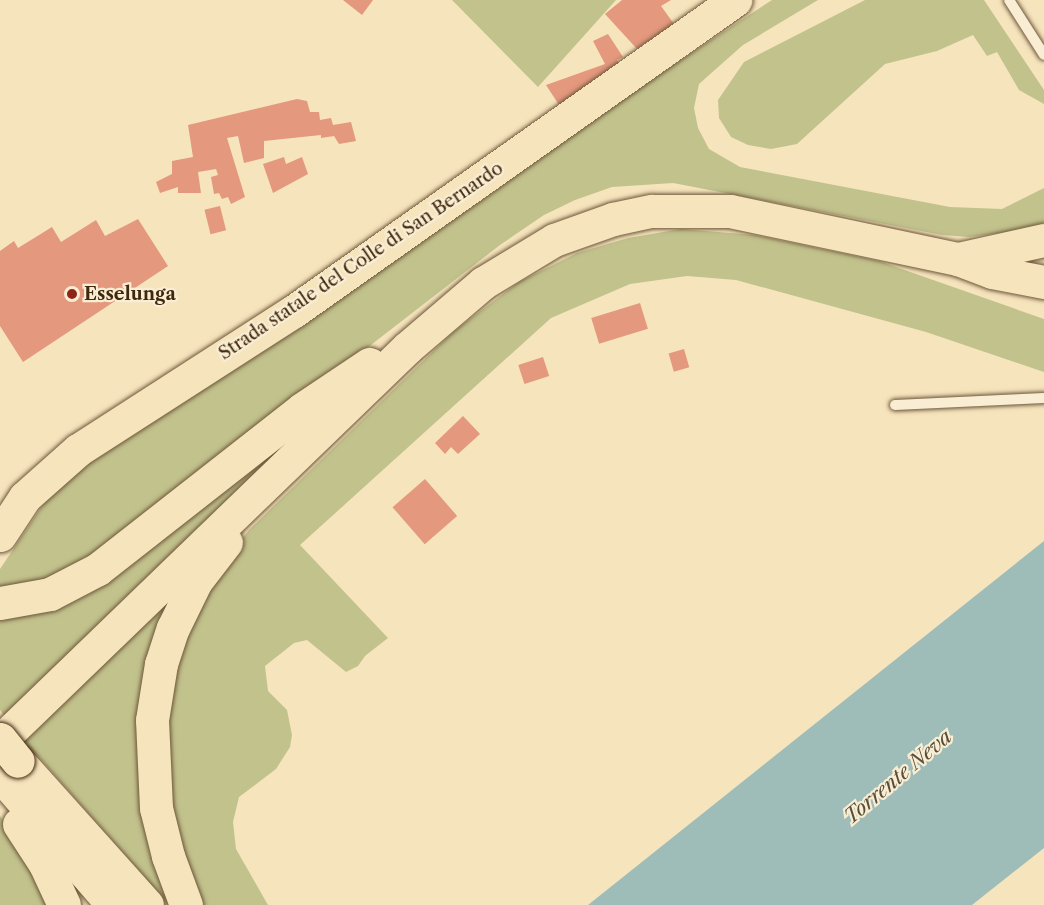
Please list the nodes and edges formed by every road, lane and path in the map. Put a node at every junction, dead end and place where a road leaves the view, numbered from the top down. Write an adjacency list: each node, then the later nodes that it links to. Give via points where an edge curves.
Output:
1 (735, 0): 11 (main road, Strada statale del Colle di San Bernardo, via 294,311 78,450 26,497)
2 (1009, 0): 3 (lane)
3 (1044, 55)
4 (1044, 240): 5 (main road)
5 (958, 259): 6 (main road, via 992,272); 7 (main road, via 765,216 690,209 652,211 578,230 529,252 483,283)
6 (1044, 282)
7 (407, 348): 10 (main road); 12 (main road, via 348,375 98,569 50,594)
8 (1044, 398): 9 (lane)
9 (895, 405)
10 (271, 476): 13 (main road); 17 (main road, via 184,604 161,664 155,692 151,749 156,808)
11 (0, 535)
12 (7, 603)
13 (4, 766): 14 (main road); 15 (main road); 16 (main road)
14 (64, 905)
15 (113, 905)
16 (147, 905)
17 (186, 905)

